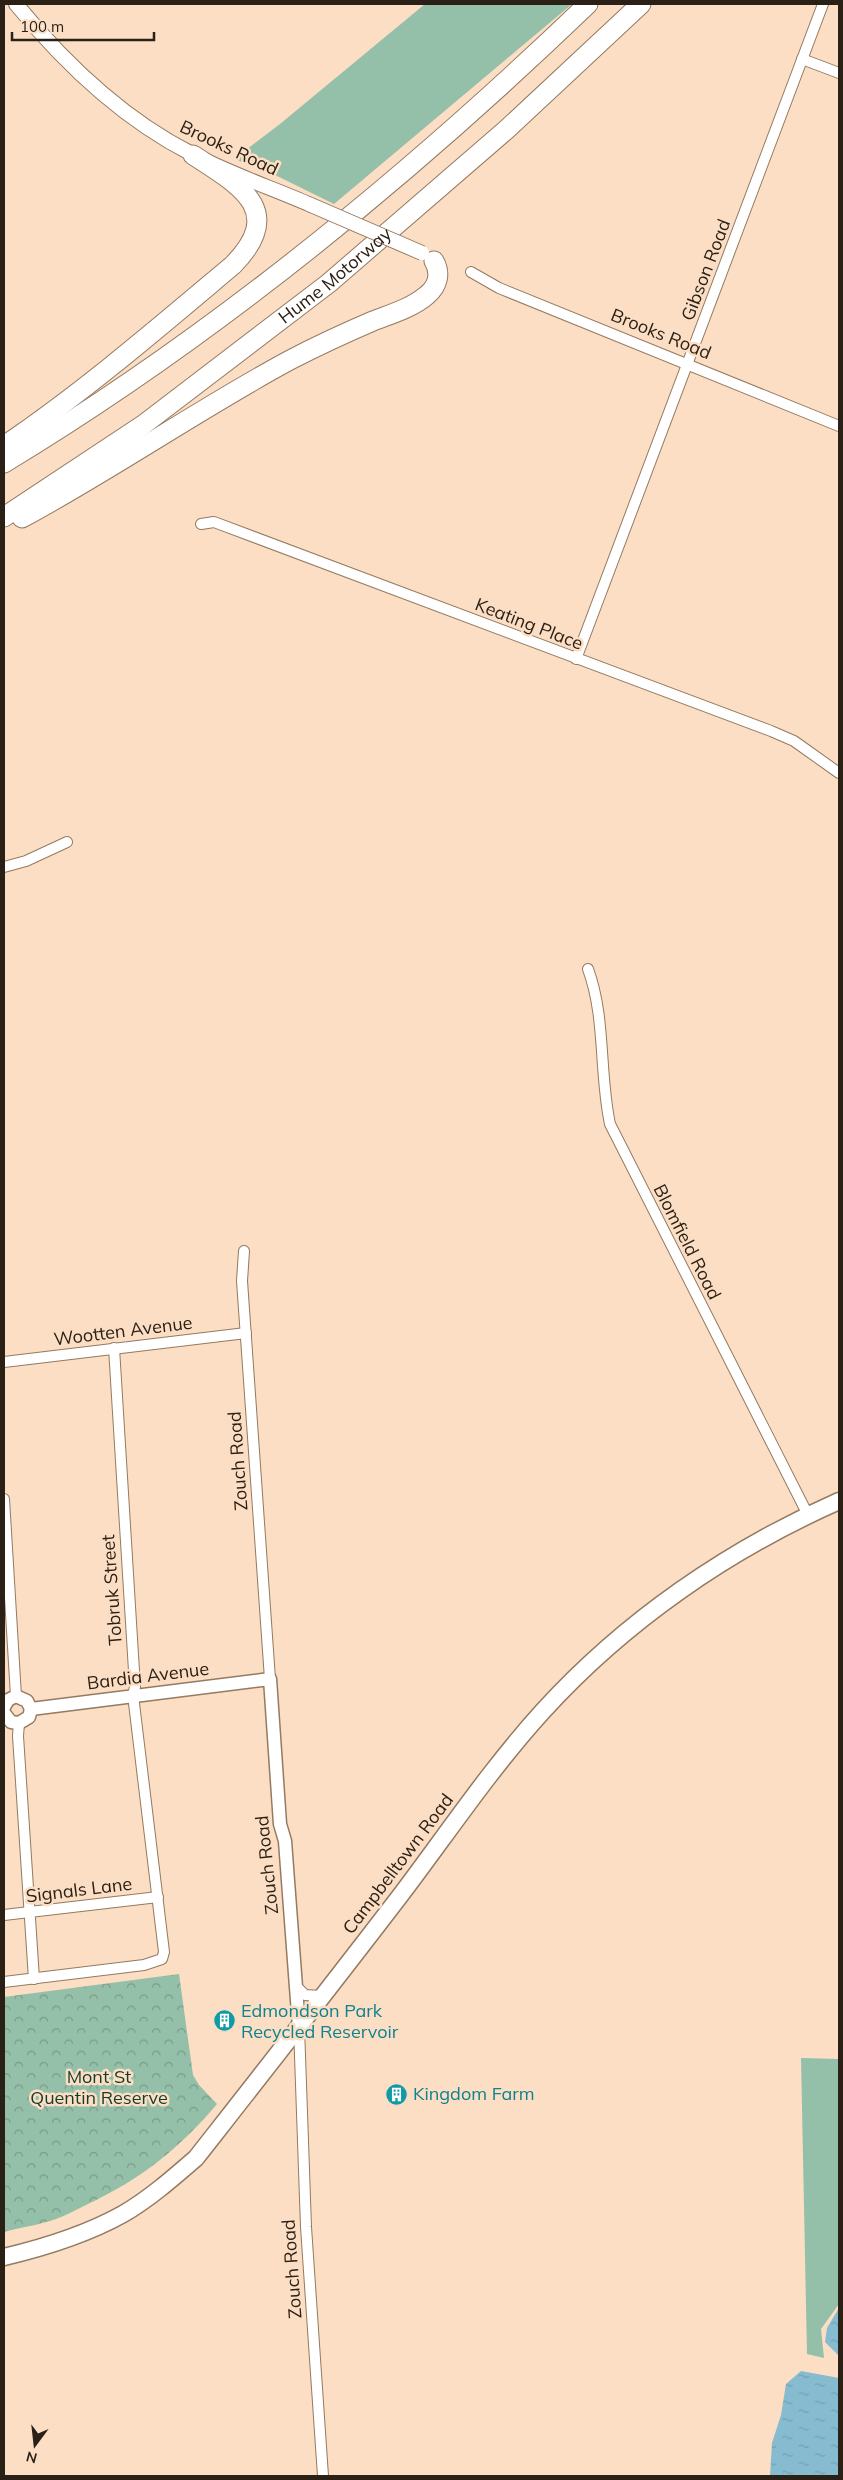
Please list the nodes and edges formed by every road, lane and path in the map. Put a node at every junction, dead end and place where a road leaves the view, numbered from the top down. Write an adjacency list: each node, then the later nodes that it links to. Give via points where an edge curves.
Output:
1 (16, 4): 7 (main road, Brooks Road, via 57,51 95,87 150,129)
2 (588, 4): 13 (highway, Hume Motorway, via 533,57 329,234 172,352)
3 (641, 4): 14 (highway, Hume Motorway, via 506,130 329,283 143,425)
4 (823, 4): 5 (street, Gibson Road)
5 (802, 59): 6 (street); 10 (street, Gibson Road)
6 (839, 73)
7 (193, 155): 8 (main road, Brooks Road, bridge); 12 (highway, via 239,186 249,197 256,225 248,248 233,265 128,353)
8 (428, 257): 16 (highway, via 438,271 436,283 431,292 420,300 262,375 88,482)
9 (471, 272): 10 (street, Brooks Road, via 499,288)
10 (688, 365): 11 (street, Brooks Road); 17 (street, Gibson Road)
11 (839, 426)
12 (4, 446)
13 (4, 463)
14 (4, 517)
15 (201, 524): 17 (street, Keating Place, via 214,522)
16 (4, 528)
17 (576, 659): 18 (street, Keating Place, via 794,741)
18 (839, 773)
19 (67, 842): 20 (street, via 26,861)
20 (4, 867)
21 (588, 969): 28 (street, Blomfield Road, via 596,991 610,1124)
22 (244, 1251): 23 (street, Zouch Road, via 242,1282)
23 (246, 1333): 24 (street, Wootten Avenue); 29 (street, Zouch Road)
24 (114, 1348): 25 (street, Wootten Avenue); 30 (street, Tobruk Street)
25 (4, 1362)
26 (4, 1499): 31 (street)
27 (839, 1501): 28 (main road, Campbelltown Road)
28 (808, 1515): 42 (main road, Campbelltown Road, via 748,1546 669,1598 608,1648 544,1709 495,1768)
29 (270, 1679): 30 (street, Bardia Avenue); 41 (street, Zouch Road)
30 (133, 1695): 33 (street, Bardia Avenue); 36 (street, Tobruk Street)
31 (16, 1696): 32 (street); 33 (street, via 27,1701)
32 (4, 1707)
33 (31, 1709): 35 (street, via 29,1717)
34 (4, 1713): 35 (street, via 8,1720)
35 (19, 1723): 37 (street)
36 (158, 1897): 37 (street, Signals Lane); 39 (street, Tobruk Street, via 162,1959 144,1965)
37 (29, 1912): 38 (street, Signals Lane); 39 (street)
38 (4, 1915)
39 (34, 1979): 40 (street)
40 (4, 1982)
41 (295, 1985): 42 (street, via 305,1995); 43 (street, Zouch Road)
42 (322, 1996): 43 (main road, Campbelltown Road)
43 (299, 2027): 44 (main road, Campbelltown Road, via 196,2158 171,2180 123,2213 91,2229); 45 (street, Zouch Road, via 306,2227)
44 (4, 2257)
45 (323, 2476)

